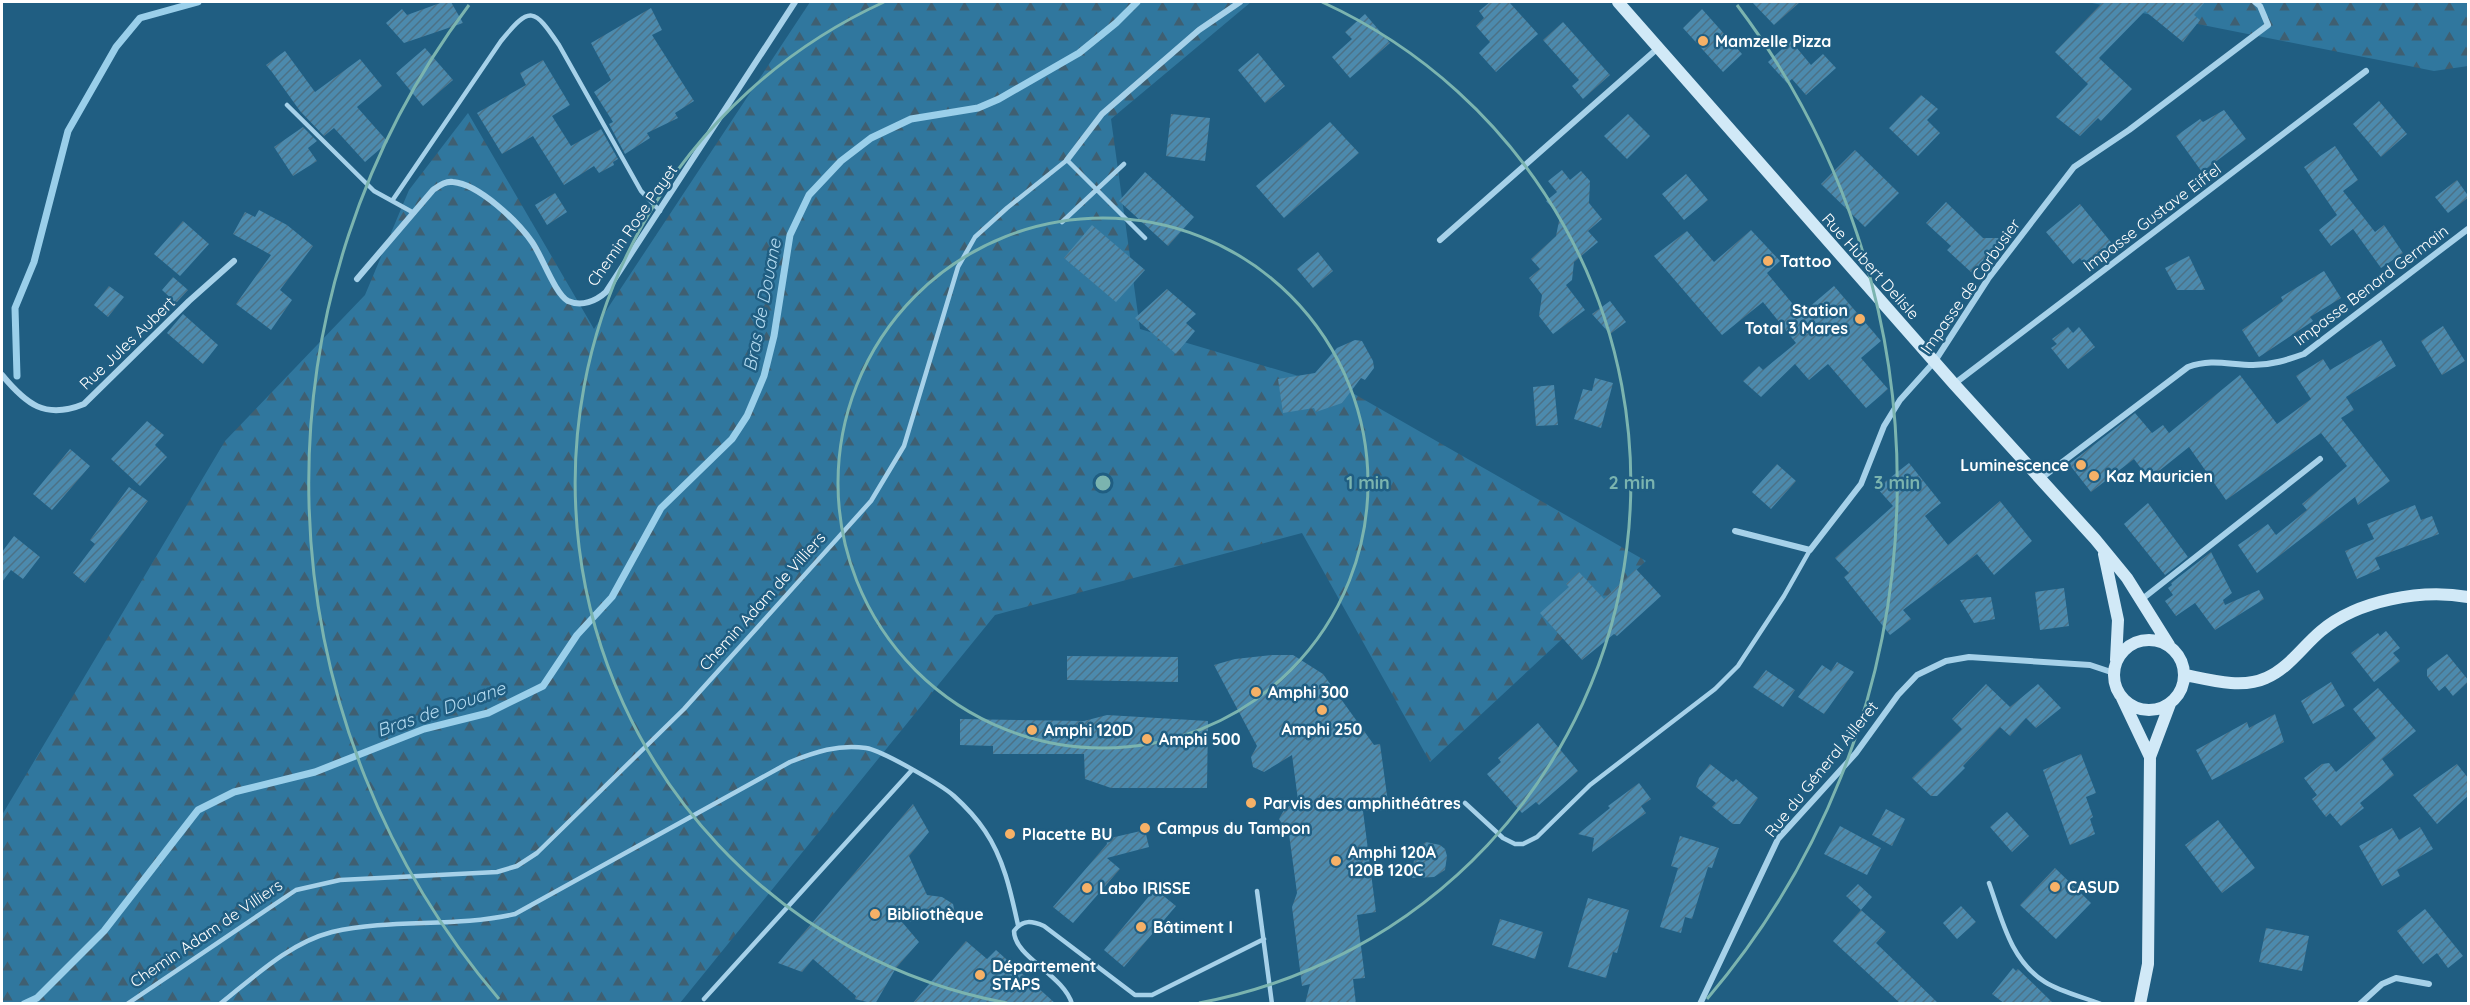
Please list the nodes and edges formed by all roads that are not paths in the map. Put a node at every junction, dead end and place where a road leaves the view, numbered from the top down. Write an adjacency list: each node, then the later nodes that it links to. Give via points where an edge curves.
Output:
1 (795, 2): 12 (street, Chemin Rose Payet)
2 (1240, 2): 8 (street, Chemin Adam de Villiers, via 1199,30 1102,114)
3 (1618, 2): 5 (main road, Rue Hubert Delisle)
4 (2255, 2): 20 (street, Impasse de Corbusier, via 2268,26 2074,167 1988,279)
5 (1658, 48): 17 (street); 20 (main road, Rue Hubert Delisle)
6 (2366, 70): 22 (street, Impasse Gustave Eiffel)
7 (287, 105): 11 (lane, via 375,191)
8 (1067, 160): 10 (lane); 44 (lane, Chemin Adam de Villiers, via 975,237 957,267 904,446 871,501 684,709 537,853 517,866 497,872 340,880 296,890)
9 (1124, 164): 10 (lane)
10 (1096, 190): 14 (lane); 16 (lane)
11 (392, 201): 12 (lane, via 501,41 516,22 525,15 534,15 559,45 641,191); 13 (lane)
12 (660, 211): 13 (street, Chemin Rose Payet, via 606,292 598,299 577,303 559,293 531,240 471,187 443,183)
13 (414, 213): 19 (street, Chemin Rose Payet)
14 (1062, 222)
15 (2469, 229): 24 (street, Impasse Benard Germain, via 2304,354 2272,364 2216,360 2188,366)
16 (1145, 238)
17 (1440, 240)
18 (234, 261): 21 (street, Rue Jules Aubert, via 84,404 69,410 38,408 24,400)
19 (357, 279)
20 (1935, 361): 22 (main road, Rue Hubert Delisle); 26 (street, Impasse de Corbusier, via 1900,400 1884,426 1861,484)
21 (2, 375)
22 (1954, 384): 24 (main road, Rue Hubert Delisle)
23 (2320, 459): 29 (street)
24 (2040, 479): 27 (main road, Rue Hubert Delisle)
25 (1735, 531): 26 (street)
26 (1810, 550): 37 (lane, via 1738,666 1715,689 1590,785 1537,837 1515,844)
27 (2103, 550): 29 (main road, Rue Hubert Delisle); 31 (main road, Rue Hubert Delisle, via 2118,620)
28 (2469, 597): 32 (main road, via 2411,597 2348,614 2321,631 2284,669 2264,679 2226,682)
29 (2141, 600): 30 (main road, Rue Hubert Delisle)
30 (2169, 645): 31 (main road, via 2159,641 2138,642 2128,647); 32 (main road, via 2183,663)
31 (2115, 668): 33 (main road); 48 (street, Rue du Géneral Ailleret, via 1969,657 1946,661 1917,675 1856,753 1778,839)
32 (2185, 675): 34 (main road, via 2178,696)
33 (2120, 695): 34 (main road, via 2128,703 2149,710); 35 (main road)
34 (2170, 704): 35 (main road)
35 (2150, 757): 50 (main road, via 2148,964)
36 (912, 770): 40 (lane, via 953,795 985,831 1006,873); 43 (lane); 45 (lane, via 868,748 835,747 815,752 790,762 515,915 486,921 360,927 330,933 282,956)
37 (1465, 803)
38 (1989, 883): 49 (lane, via 2014,950 2027,969 2046,983)
39 (1257, 891): 41 (lane)
40 (1018, 926): 41 (lane, via 1032,921 1044,926 1135,995 1152,995); 46 (lane, via 1014,931 1018,945 1064,987)
41 (1264, 939): 47 (lane)
42 (2430, 984): 51 (street, via 2396,978 2382,984)
43 (704, 999)
44 (127, 1004)
45 (220, 1004)
46 (1072, 1004)
47 (1272, 1004)
48 (1700, 1004)
49 (2101, 1004)
50 (2140, 1004)
51 (2360, 1004)

